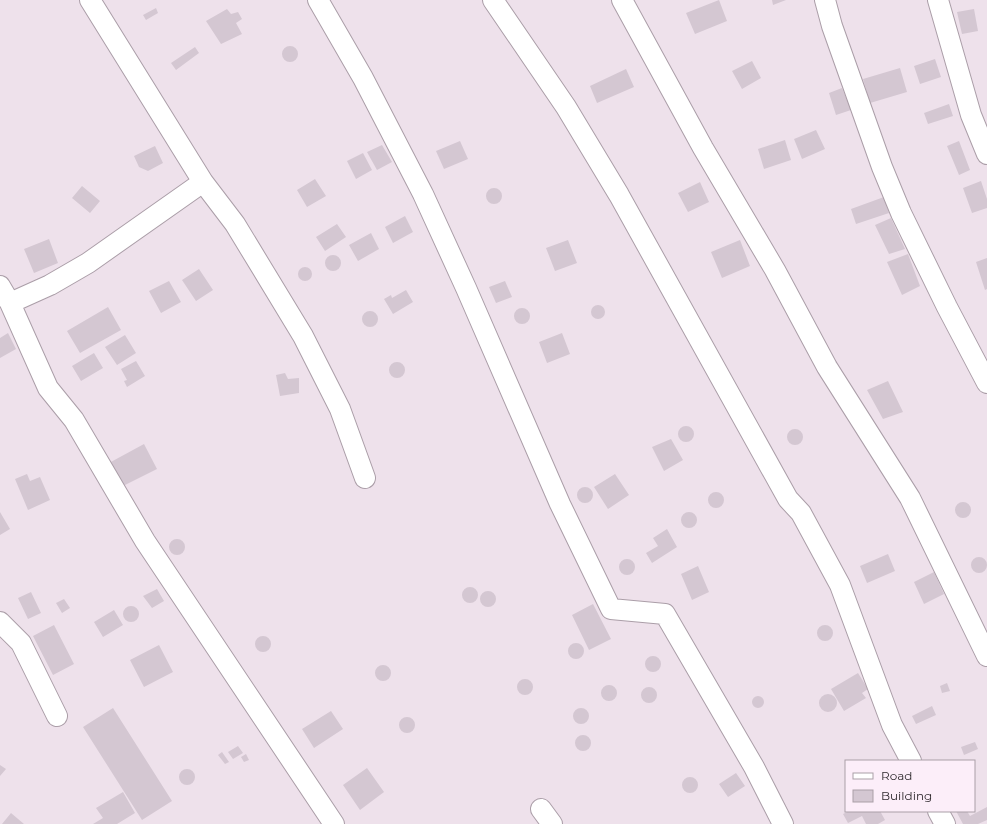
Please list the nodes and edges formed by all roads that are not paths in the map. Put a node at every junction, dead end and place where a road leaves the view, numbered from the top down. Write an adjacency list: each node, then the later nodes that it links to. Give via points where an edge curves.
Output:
1 (90, 0): 8 (street)
2 (318, 0): 19 (street, via 363,78 423,194 470,295 560,504 611,609 665,614 754,767)
3 (493, 0): 16 (street, via 566,107 619,195 788,499 801,513 840,585 892,725)
4 (622, 0): 14 (street, via 827,367 910,498)
5 (825, 0): 11 (street, via 882,166 901,212)
6 (938, 0): 7 (street, via 971,115)
7 (987, 154)
8 (203, 182): 10 (street, via 88,263 50,285); 12 (street, via 235,224 303,336 340,409)
9 (0, 286): 10 (street)
10 (10, 303): 18 (street, via 48,388 74,420 145,541)
11 (987, 383)
12 (365, 478)
13 (0, 622): 15 (street, via 21,643)
14 (987, 656)
15 (57, 716)
16 (910, 760)
17 (939, 812): 20 (street)
18 (334, 824)
19 (783, 824)
20 (945, 824)

